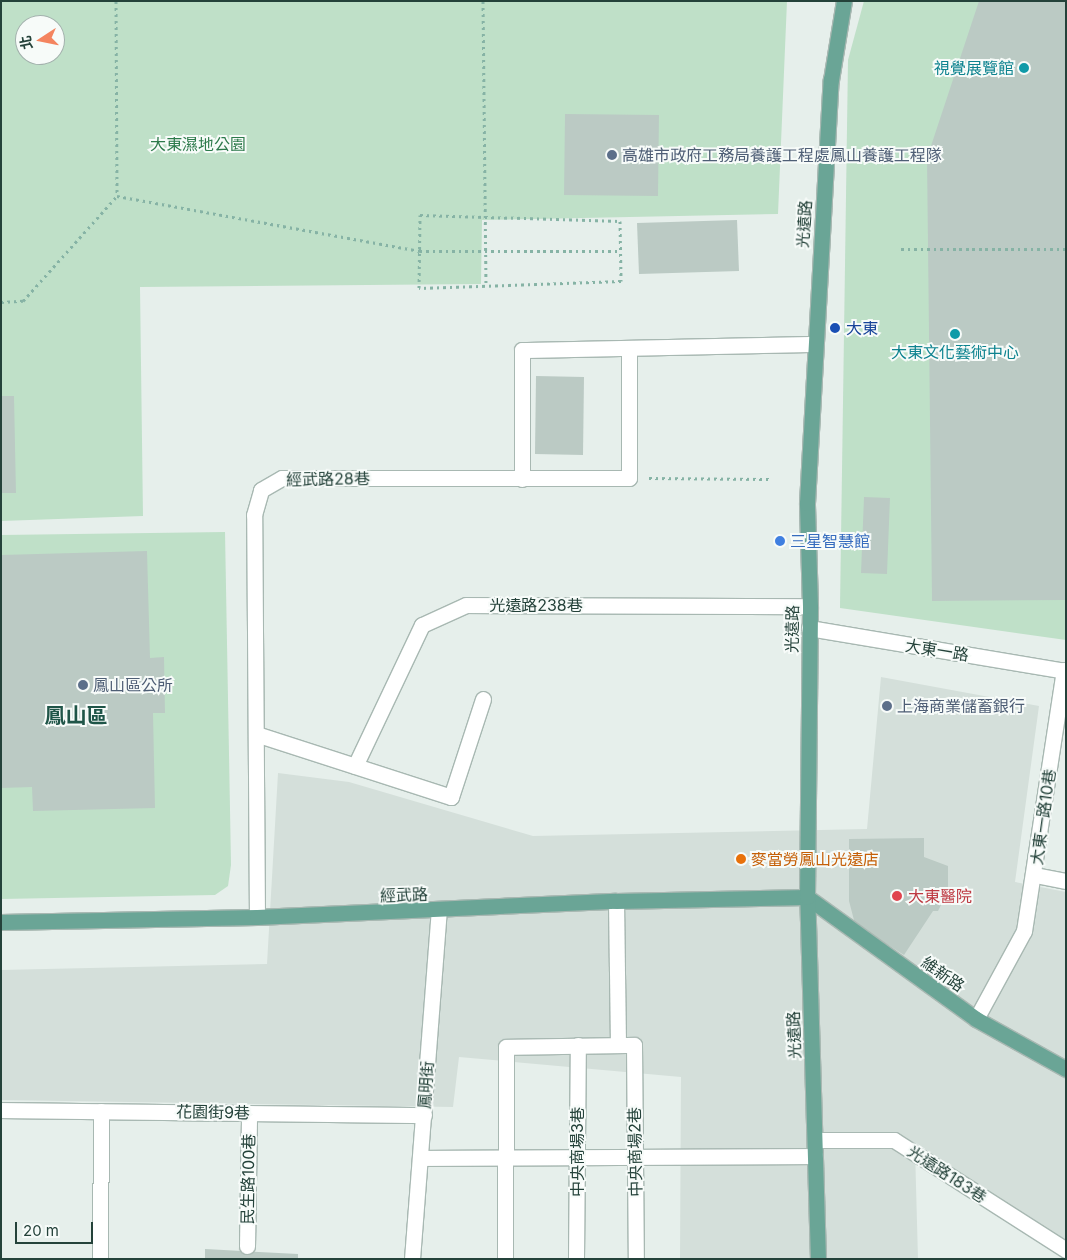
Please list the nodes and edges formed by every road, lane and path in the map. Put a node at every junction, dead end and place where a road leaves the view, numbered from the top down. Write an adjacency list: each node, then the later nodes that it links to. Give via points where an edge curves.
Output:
1 (116, 1): 4 (path)
2 (483, 1): 5 (path)
3 (844, 1): 13 (main road, 光遠路, via 831,80)
4 (117, 196): 8 (path); 12 (path, via 23,300)
5 (485, 217): 8 (path, via 420,215); 9 (path); 10 (path, via 620,221)
6 (901, 249): 7 (path)
7 (1066, 249)
8 (420, 251): 9 (path); 11 (path, via 419,288)
9 (485, 251): 10 (path); 11 (path)
10 (620, 251): 11 (path, via 621,281)
11 (486, 285)
12 (1, 302)
13 (814, 344): 14 (street, via 762,343); 18 (main road, 光遠路, via 806,504)
14 (629, 350): 15 (street); 16 (street, via 522,350)
15 (629, 478): 16 (street, 經武路28巷); 17 (path)
16 (522, 479): 22 (street, 經武路28巷, via 282,478 261,490 254,515)
17 (769, 479)
18 (810, 606): 19 (main road, 光遠路); 23 (street, 光遠路238巷, via 466,605 422,625)
19 (809, 628): 20 (street, 大東一路); 26 (main road, 光遠路)
20 (1065, 670): 24 (street, 大東一路10巷)
21 (483, 699): 23 (street, via 451,797)
22 (256, 734): 23 (street); 29 (street, 經武路28巷)
23 (355, 766)
24 (1035, 875): 25 (street, 大東一路10巷); 31 (street, 大東一路10巷, via 1024,931)
25 (1066, 881)
26 (807, 897): 27 (main road, 經武路); 31 (main road, 維新路); 39 (main road, 光遠路)
27 (616, 901): 28 (main road, 經武路); 33 (street, 中央商場2巷)
28 (439, 911): 29 (main road, 經武路); 38 (street, 鳳明街)
29 (257, 917): 30 (main road, 經武路)
30 (1, 922)
31 (976, 1019): 34 (main road, 維新路)
32 (578, 1045): 33 (street); 42 (street, via 506,1046); 43 (street, 中央商場3巷)
33 (626, 1045): 44 (street, 中央商場2巷)
34 (1066, 1069)
35 (1, 1110): 36 (street, 花園街9巷)
36 (101, 1111): 37 (street, 花園街9巷); 47 (street)
37 (249, 1113): 38 (street, 花園街9巷); 45 (street, 民生路100巷)
38 (424, 1115): 41 (street, 鳳明街)
39 (815, 1140): 40 (main road, 光遠路); 46 (street, 光遠路183巷, via 894,1140)
40 (815, 1156): 44 (street); 52 (main road, 光遠路)
41 (421, 1158): 42 (street); 48 (street, 鳳明街)
42 (505, 1158): 43 (street); 49 (street)
43 (577, 1158): 44 (street); 50 (street, 中央商場3巷)
44 (634, 1158): 51 (street, 中央商場2巷)
45 (247, 1246)
46 (1066, 1250)
47 (100, 1257)
48 (412, 1259)
49 (504, 1259)
50 (576, 1259)
51 (636, 1259)
52 (818, 1259)

